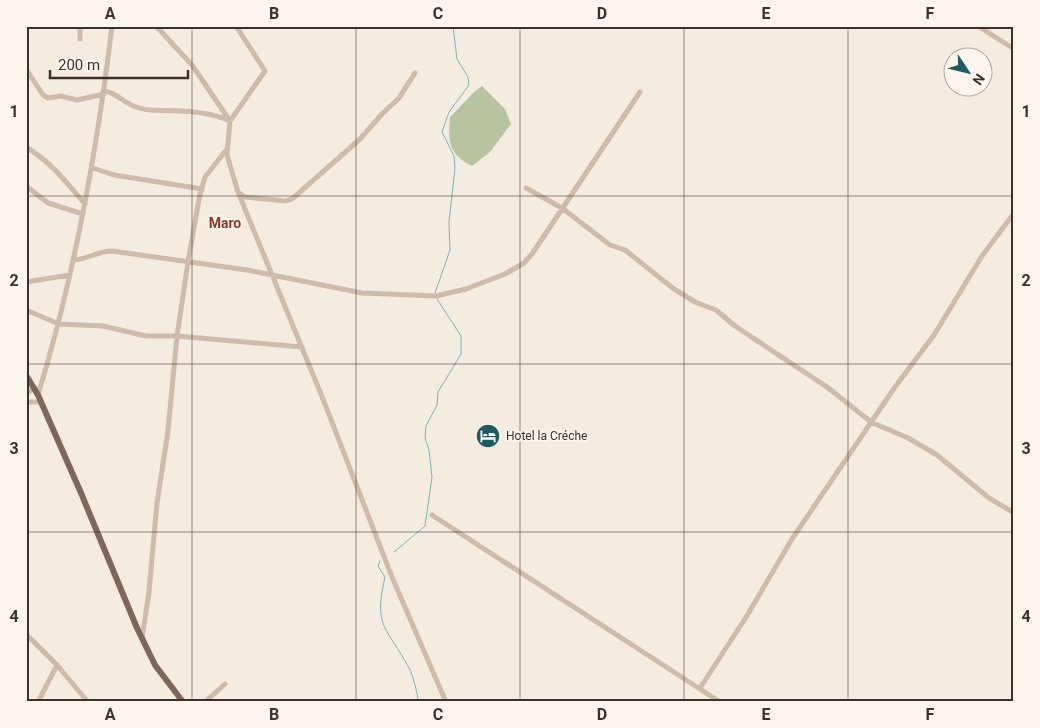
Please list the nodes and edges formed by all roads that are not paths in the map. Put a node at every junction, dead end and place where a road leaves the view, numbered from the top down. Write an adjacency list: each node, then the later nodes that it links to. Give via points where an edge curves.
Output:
1 (80, 26): 6 (street)
2 (112, 26): 10 (street)
3 (156, 26): 12 (street, via 192,65)
4 (236, 26): 12 (street, via 265,70)
5 (978, 26): 7 (street)
6 (80, 39)
7 (1014, 49)
8 (26, 69): 10 (street, via 48,98 61,96 77,100)
9 (415, 73): 19 (street, via 399,98 360,140 292,199 245,197)
10 (105, 92): 12 (street, via 138,108 156,112 216,114); 15 (street)
11 (640, 92): 21 (street)
12 (230, 121): 14 (street)
13 (26, 147): 20 (street, via 44,158)
14 (227, 149): 18 (street, via 205,177); 19 (street)
15 (93, 168): 18 (street, via 114,175); 20 (street)
16 (26, 186): 23 (street, via 48,203)
17 (526, 188): 21 (street)
18 (202, 189): 25 (street)
19 (238, 192): 27 (street)
20 (85, 204): 23 (street)
21 (562, 208): 27 (street, via 524,263 505,274 448,294 362,293); 38 (street, via 610,245 625,250 674,289 716,310 827,387)
22 (1014, 213): 38 (street, via 982,256 934,335)
23 (84, 214): 24 (street)
24 (74, 260): 25 (street, via 112,250); 26 (street)
25 (188, 262): 27 (street); 31 (street)
26 (70, 275): 28 (street); 30 (street)
27 (271, 275): 32 (street)
28 (28, 283)
29 (26, 310): 30 (street)
30 (59, 324): 31 (street, via 102,326 146,336); 36 (street)
31 (177, 336): 32 (street); 42 (street)
32 (302, 347): 50 (street, via 392,577)
33 (26, 375): 34 (main road)
34 (35, 388): 35 (street); 36 (main road)
35 (26, 394)
36 (40, 399): 37 (street); 42 (main road)
37 (26, 402)
38 (871, 422): 39 (street, via 937,455 989,498); 45 (street, via 792,539)
39 (1014, 513)
40 (432, 515): 45 (street)
41 (26, 634): 43 (street)
42 (142, 639): 48 (main road, via 155,665)
43 (57, 665): 46 (street); 47 (street)
44 (225, 684): 49 (street)
45 (700, 688): 51 (street)
46 (38, 702)
47 (88, 702)
48 (183, 702)
49 (205, 702)
50 (446, 702)
51 (720, 702)

